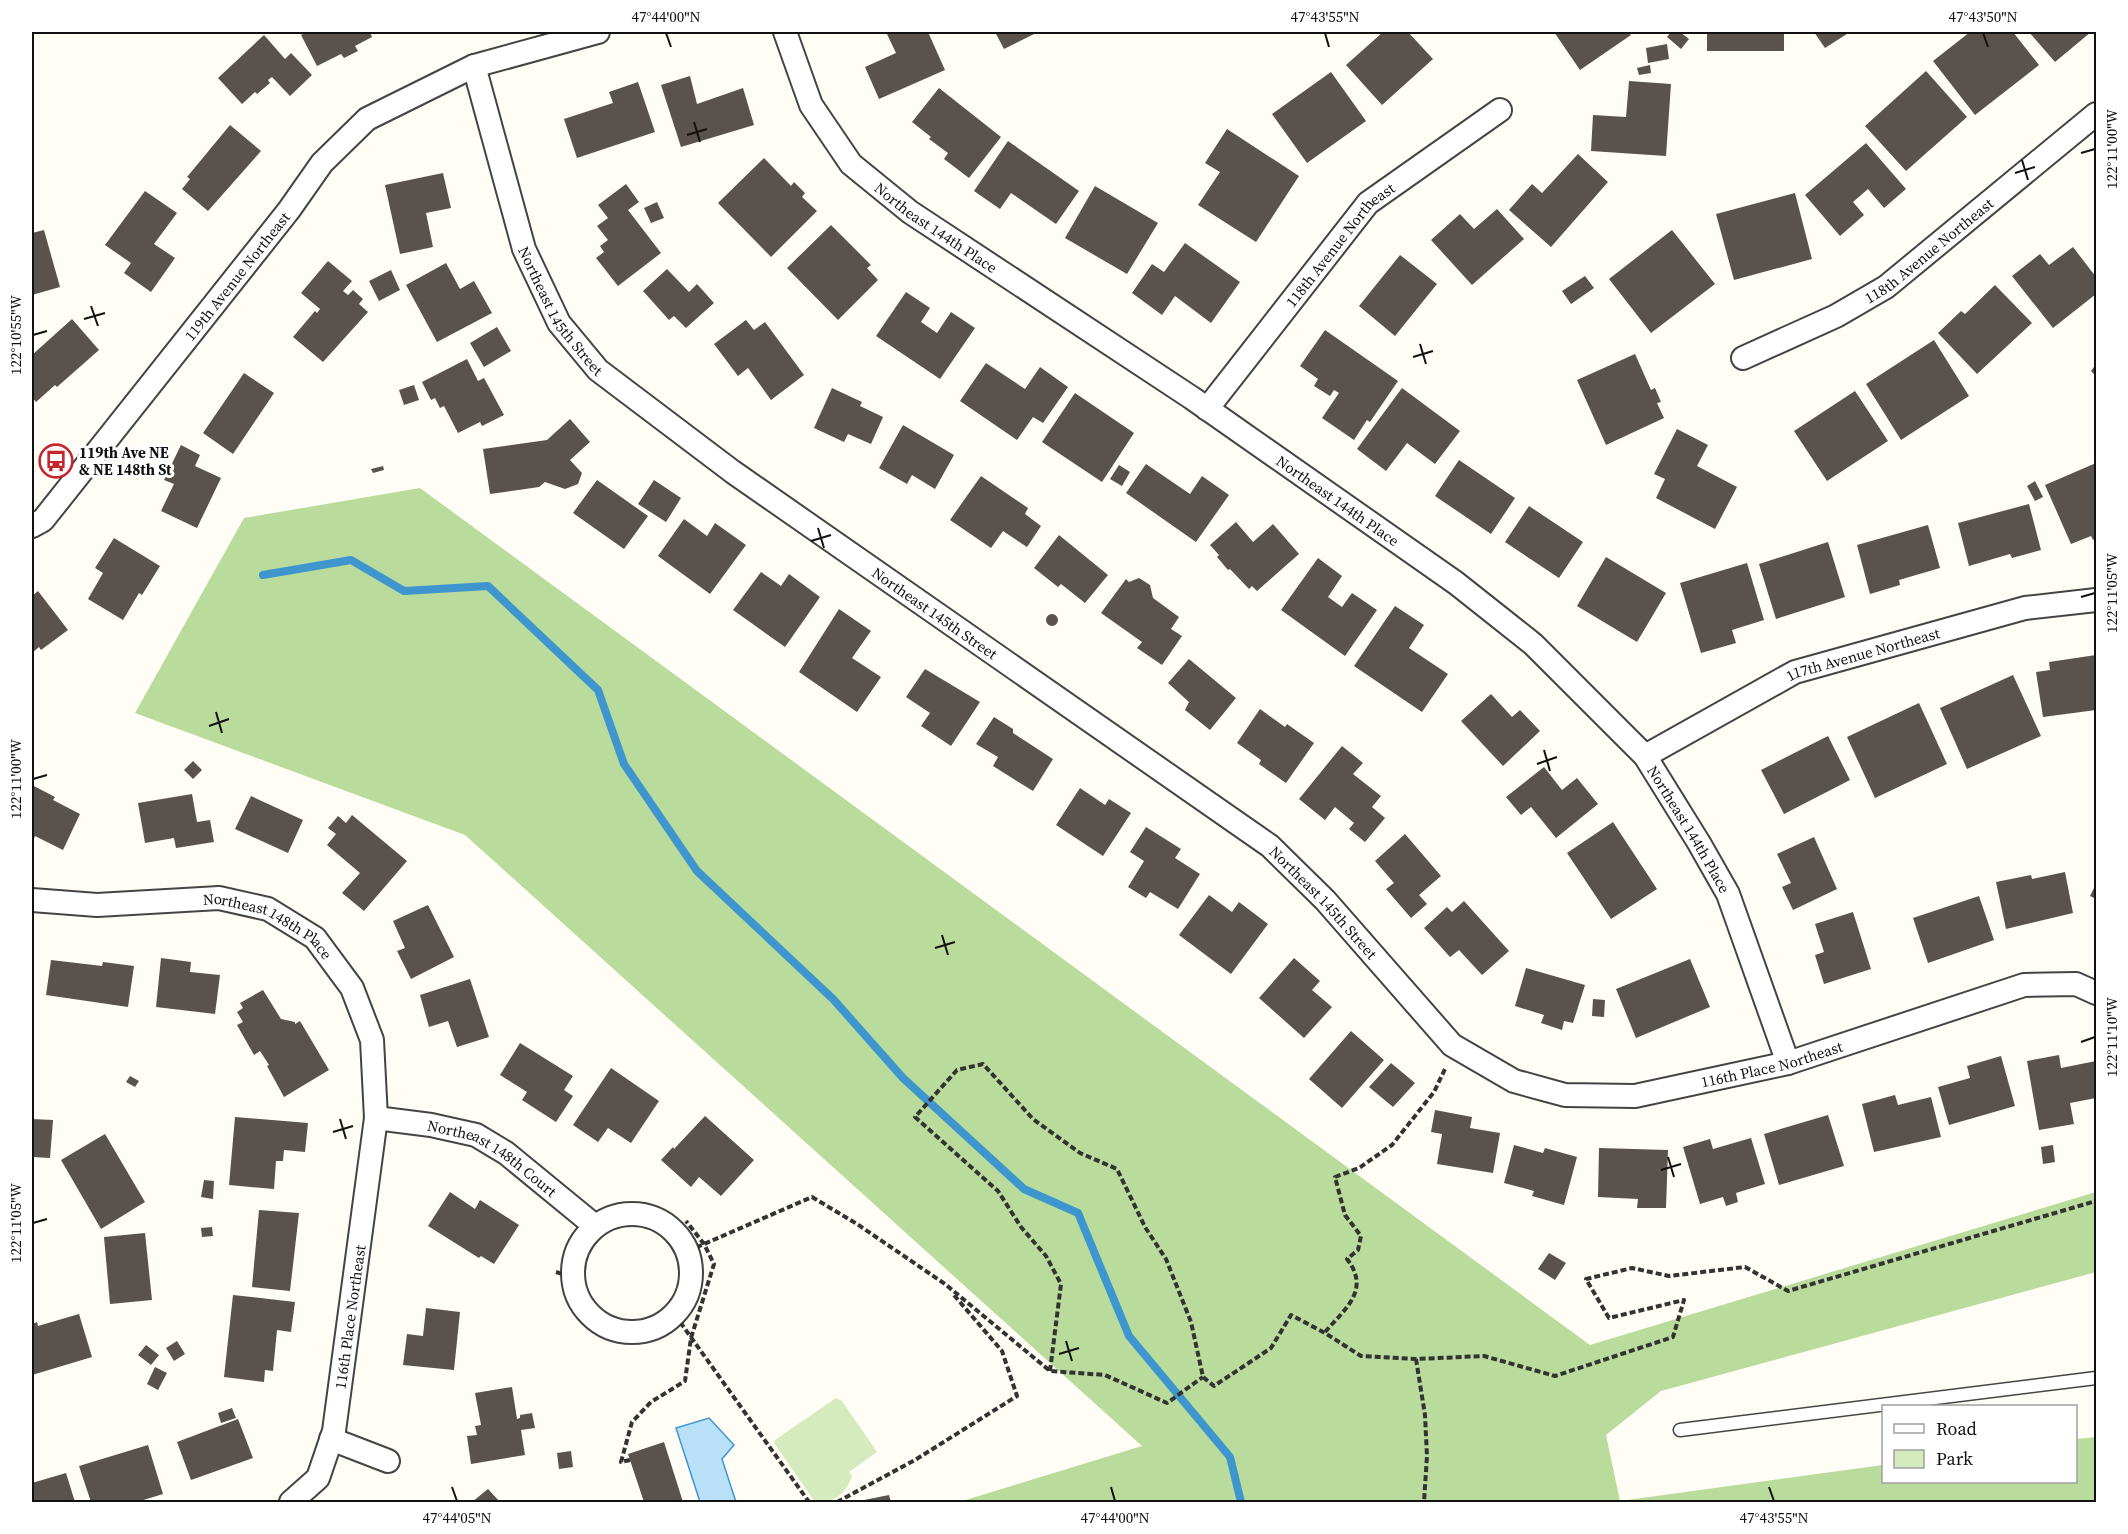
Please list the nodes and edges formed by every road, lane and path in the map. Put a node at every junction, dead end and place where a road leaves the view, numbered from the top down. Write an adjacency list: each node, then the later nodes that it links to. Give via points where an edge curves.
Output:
1 (598, 32): 3 (street, 119th Avenue Northeast)
2 (785, 32): 7 (street, Northeast 144th Place, via 811,105 851,164 910,212)
3 (474, 66): 8 (street, 119th Avenue Northeast, via 367,120 322,163 43,520); 15 (street, Northeast 145th Street, via 524,249 559,323 598,370 732,472 1270,846 1325,900 1452,1045)
4 (1500, 110): 7 (street, 118th Avenue Northeast, via 1368,203)
5 (2097, 114): 6 (street, 118th Avenue Northeast, via 1886,287 1836,316)
6 (1743, 358)
7 (1207, 408): 10 (street, Northeast 144th Place, via 1456,583 1533,644)
8 (32, 526)
9 (2097, 600): 10 (street, 117th Avenue Northeast, via 2025,608 1796,672)
10 (1645, 756): 13 (street, Northeast 144th Place, via 1728,894)
11 (32, 900): 16 (street, Northeast 148th Place, via 97,905 219,898 268,909 315,938 352,988 372,1040)
12 (2097, 993): 13 (street, 116th Place Northeast, via 2076,984 2024,985)
13 (1788, 1063): 15 (street, 116th Place Northeast, via 1635,1096 1565,1095)
14 (1449, 1064): 23 (path, via 1434,1092 1392,1145 1359,1168 1335,1177 1346,1215 1361,1236 1358,1250 1347,1259 1354,1268 1358,1287 1351,1303)
15 (1514, 1081)
16 (376, 1118): 19 (street, Northeast 148th Court, via 476,1135 506,1153); 30 (street, 116th Place Northeast)
17 (2097, 1201): 25 (path, via 1788,1291 1745,1267 1669,1276 1632,1268 1586,1279 1609,1318 1684,1300 1673,1337 1556,1376 1484,1356)
18 (686, 1221): 20 (path)
19 (595, 1226): 20 (street, via 622,1214 647,1215); 22 (street, via 577,1248 564,1274 583,1307 601,1326 628,1334 657,1329)
20 (696, 1248): 21 (path, via 812,1197); 22 (street, via 690,1256 692,1285); 24 (path, via 714,1264)
21 (945, 1284): 26 (path); 35 (path, via 1002,1351 1017,1396)
22 (675, 1315): 24 (path)
23 (1324, 1333): 25 (path, via 1361,1356); 27 (path, via 1291,1315 1271,1348 1214,1386)
24 (691, 1338): 31 (path, via 684,1380 651,1402 632,1422 621,1462); 34 (path)
25 (1416, 1359): 36 (path, via 1425,1415)
26 (1050, 1371): 27 (path, via 1105,1375 1167,1403); 27 (path, via 1061,1284 1046,1256 998,1191 915,1117 957,1070 983,1064 1033,1119 1080,1153 1117,1169 1145,1227 1166,1259 1191,1322)
27 (1203, 1377)
28 (2097, 1378): 29 (lane)
29 (1680, 1430)
30 (331, 1439): 32 (street); 33 (street, 116th Place Northeast, via 318,1478)
31 (630, 1460)
32 (388, 1461)
33 (291, 1503)
34 (809, 1503)
35 (837, 1503)
36 (1424, 1503)

